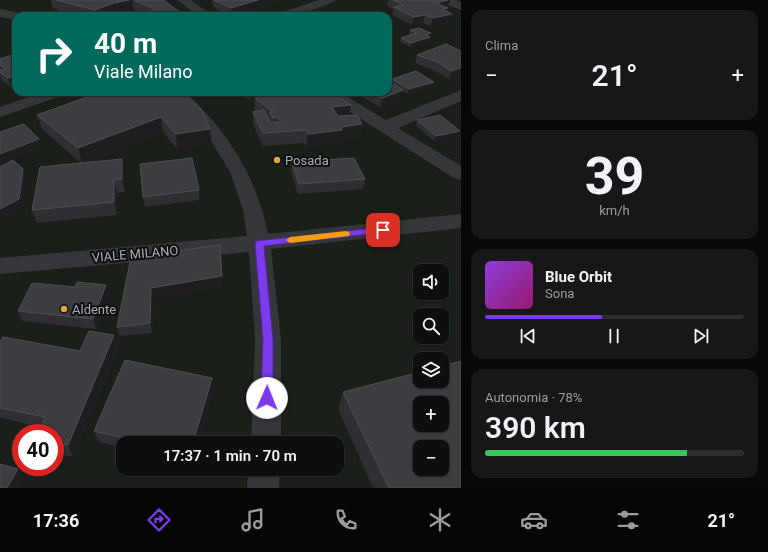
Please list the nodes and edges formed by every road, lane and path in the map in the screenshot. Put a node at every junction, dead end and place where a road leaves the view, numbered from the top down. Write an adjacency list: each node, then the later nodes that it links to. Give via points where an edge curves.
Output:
1 (183, 0): 6 (street)
2 (330, 0): 7 (street)
3 (445, 0): 4 (street)
4 (461, 6)
5 (2, 7): 8 (street)
6 (201, 12)
7 (295, 12)
8 (12, 13)
9 (461, 95): 14 (street)
10 (47, 96): 13 (street)
11 (180, 96): 17 (street, via 217,137 239,172 253,210)
12 (335, 96): 14 (street)
13 (0, 112)
14 (385, 127): 15 (street)
15 (461, 174)
16 (461, 221): 17 (street, VIALE MILANO)
17 (259, 244): 18 (street, VIALE MILANO); 19 (street, via 268,340)
18 (4, 271)
19 (266, 436)
20 (264, 476): 21 (street)
21 (263, 488)

